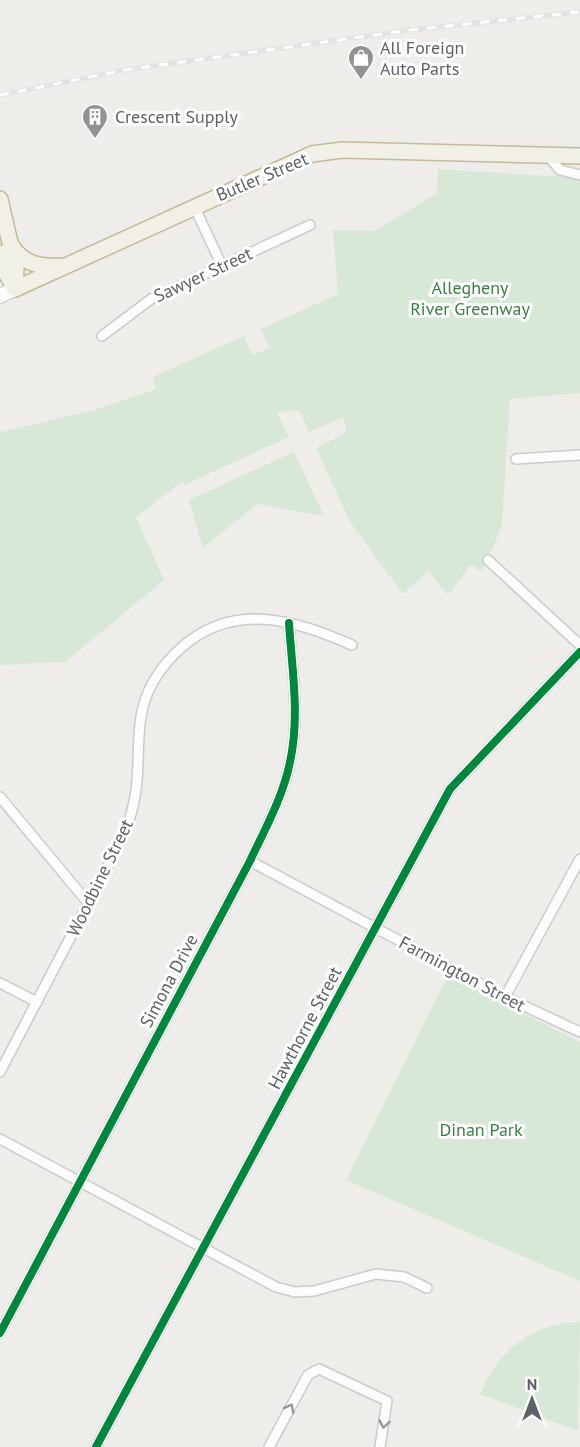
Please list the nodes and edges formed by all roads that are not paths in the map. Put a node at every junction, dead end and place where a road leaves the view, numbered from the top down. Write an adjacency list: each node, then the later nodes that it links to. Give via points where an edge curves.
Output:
1 (548, 156): 2 (highway, Butler Street); 3 (street, via 560,170); 5 (highway, Butler Street, via 323,152)
2 (580, 156)
3 (580, 175)
4 (0, 199): 7 (highway)
5 (194, 206): 8 (highway, Butler Street); 9 (street)
6 (310, 225): 9 (street, Sawyer Street)
7 (11, 257): 8 (highway, via 45,267); 10 (highway)
8 (66, 266): 10 (highway, Butler Street)
9 (222, 266): 12 (street, Sawyer Street, via 141,305)
10 (15, 289): 11 (main road, Butler Street)
11 (0, 296)
12 (102, 336)
13 (580, 455): 14 (street)
14 (516, 459)
15 (488, 560): 18 (street)
16 (290, 623): 17 (street, Woodbine Street); 22 (street, Simona Drive, via 296,687 290,763 277,805); 23 (street, Woodbine Street, via 257,618 232,621 191,639 169,658 143,708 136,791 127,829)
17 (352, 645)
18 (580, 645)
19 (580, 652): 24 (street, Hawthorne Street, via 450,789)
20 (0, 797): 23 (street)
21 (580, 859): 26 (street)
22 (250, 861): 24 (street, Farmington Street); 31 (street, Simona Drive)
23 (89, 904): 27 (street, Woodbine Street)
24 (376, 928): 26 (street, Farmington Street); 32 (street, Hawthorne Street)
25 (0, 982): 27 (street)
26 (505, 997): 28 (street, Farmington Street)
27 (37, 1002): 29 (street, Woodbine Street)
28 (580, 1032)
29 (0, 1072)
30 (0, 1139): 31 (street)
31 (80, 1182): 32 (street); 34 (street, Simona Drive)
32 (204, 1247): 33 (street, via 276,1287 295,1292 314,1292 376,1274 404,1276); 35 (street, Hawthorne Street)
33 (427, 1288)
34 (0, 1333)
35 (96, 1447)
36 (269, 1447): 37 (street, one-way to 37, via 305,1380 319,1369 387,1401)
37 (380, 1447)

